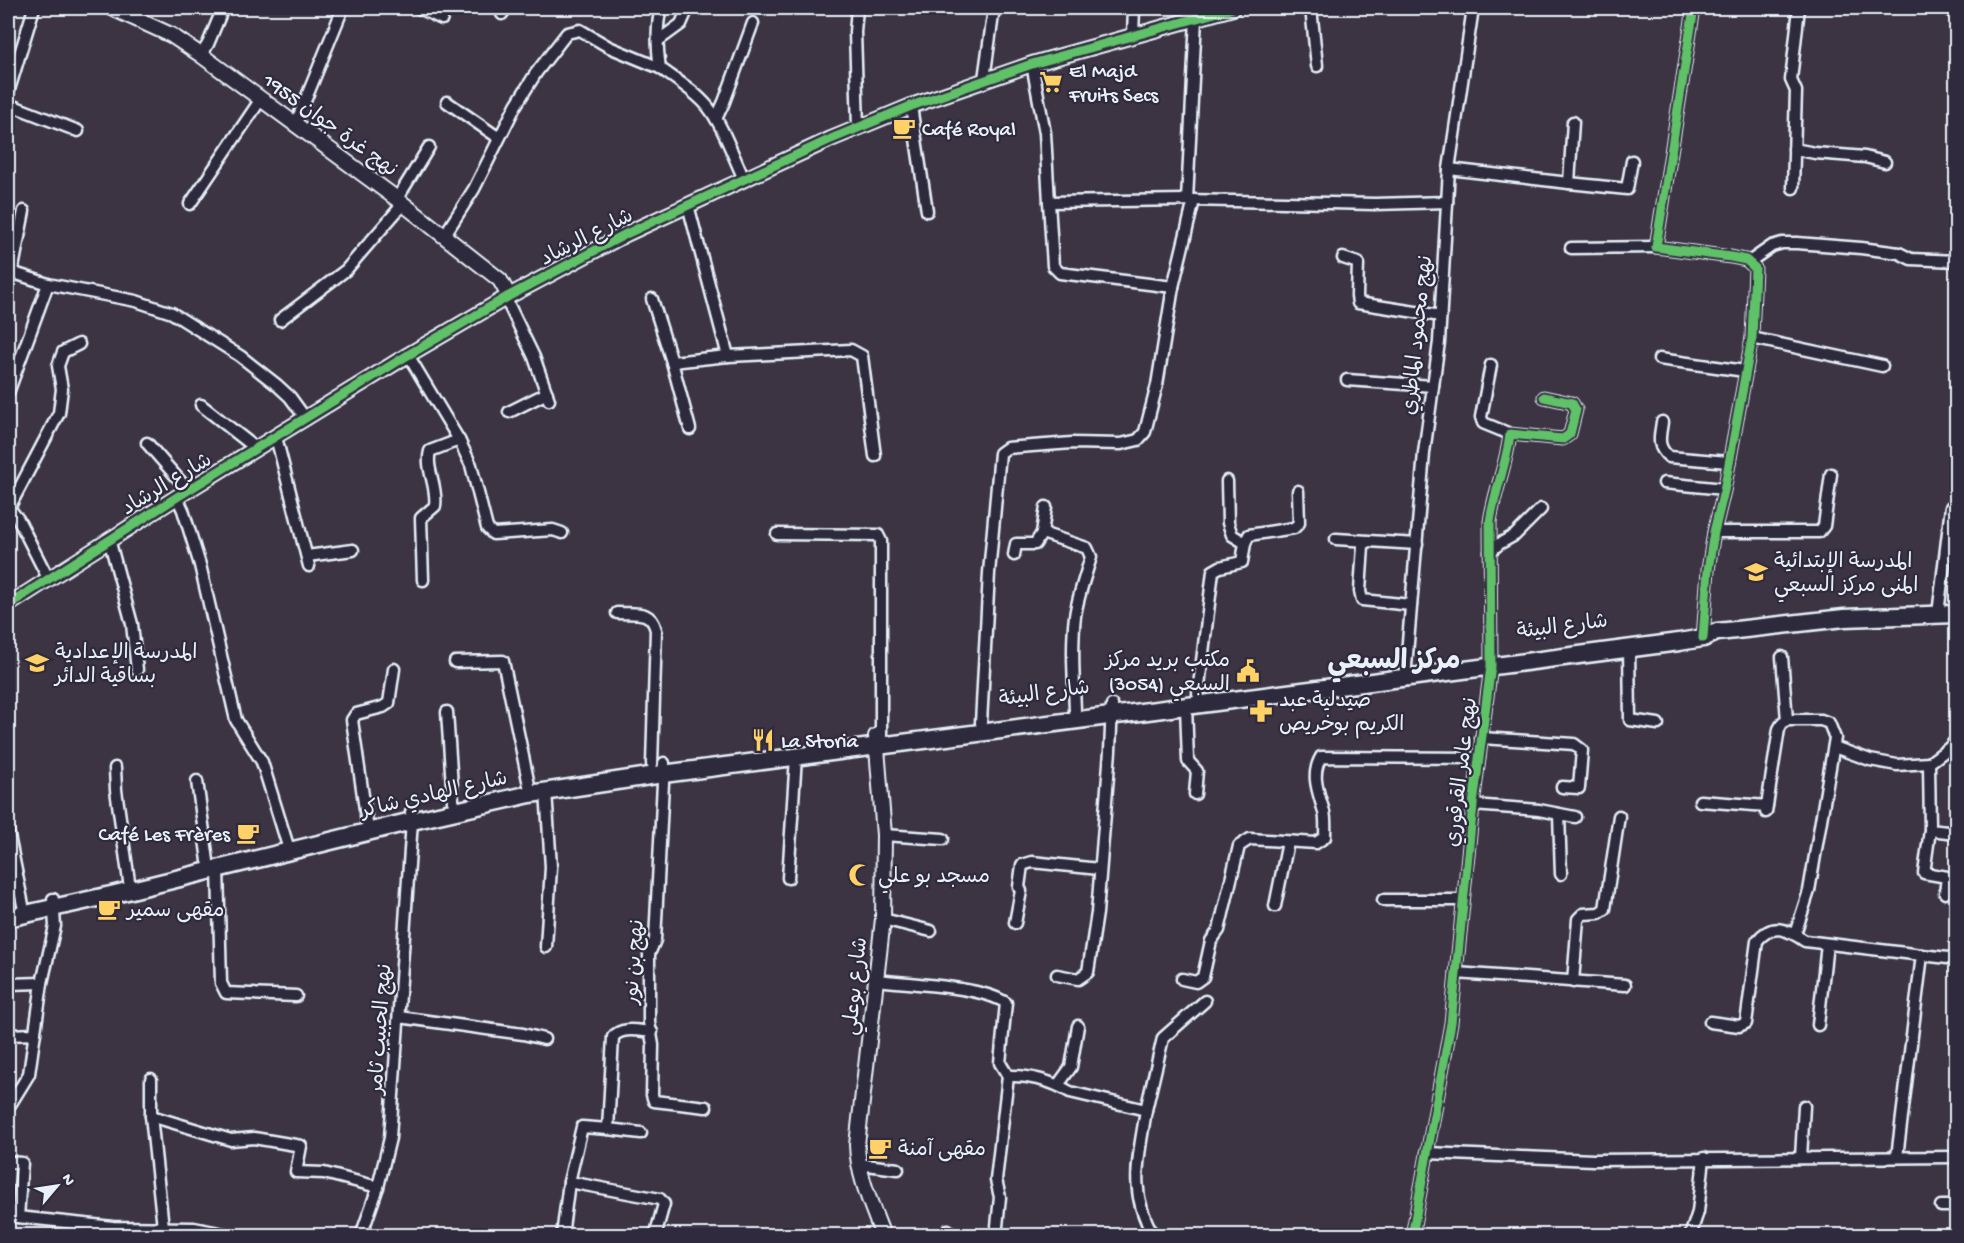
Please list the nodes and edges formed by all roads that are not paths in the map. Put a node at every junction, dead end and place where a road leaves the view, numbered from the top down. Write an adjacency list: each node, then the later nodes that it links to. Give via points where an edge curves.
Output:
1 (34, 8): 26 (street)
2 (112, 8): 21 (street, نهج غرة جوان 1955, via 171,35)
3 (223, 8): 21 (street)
4 (344, 8): 33 (street)
5 (419, 8): 17 (street)
6 (661, 8): 20 (street)
7 (688, 8): 20 (street, via 681,24)
8 (857, 8): 34 (street)
9 (994, 8): 25 (street)
10 (1134, 8): 19 (street)
11 (1233, 8): 16 (street, شارع الرشاد)
12 (1311, 8): 23 (street)
13 (1473, 8): 41 (street, نهج محمود الماطري)
14 (1694, 8): 54 (street)
15 (1799, 8): 38 (street, via 1791,80 1796,91)
16 (1196, 18): 19 (street, شارع الرشاد); 45 (street)
17 (442, 19)
18 (753, 23): 31 (street)
19 (1133, 36): 22 (street, شارع الرشاد)
20 (659, 40): 24 (street)
21 (201, 55): 27 (street, نهج غرة جوان 1955)
22 (1032, 64): 25 (street, شارع الرشاد); 47 (street, via 1045,133)
23 (1317, 66)
24 (660, 68): 31 (street, via 699,98); 36 (street, via 580,30 567,33 536,73)
25 (984, 79): 30 (street, شارع الرشاد)
26 (8, 93)
27 (261, 99): 33 (street, نهج غرة جوان 1955); 49 (street)
28 (447, 102): 36 (street)
29 (8, 104): 35 (street)
30 (911, 106): 34 (street, شارع الرشاد); 52 (street)
31 (716, 119): 42 (street)
32 (1573, 122): 43 (street)
33 (296, 123): 46 (street, نهج غرة جوان 1955)
34 (858, 127): 42 (street, شارع الرشاد)
35 (78, 131)
36 (499, 138): 53 (street, via 474,189)
37 (429, 147): 46 (street)
38 (1794, 149): 40 (street); 44 (street)
39 (1632, 161): 43 (street, via 1627,189)
40 (1885, 162)
41 (1449, 169): 43 (street); 48 (street, نهج محمود الماطري)
42 (744, 179): 50 (street, شارع الرشاد)
43 (1569, 183)
44 (1793, 188)
45 (1190, 200): 47 (street); 48 (street); 61 (street)
46 (400, 202): 53 (street, نهج غرة جوان 1955); 65 (street, via 346,270)
47 (1049, 202): 61 (street, via 1053,266 1060,273)
48 (1447, 202): 64 (street, نهج محمود الماطري)
49 (190, 204)
50 (688, 205): 62 (street, شارع الرشاد); 69 (street)
51 (24, 211): 59 (street)
52 (927, 211)
53 (444, 236): 62 (street, نهج غرة جوان 1955, via 500,280)
54 (1656, 247): 55 (street); 58 (street)
55 (1571, 248)
56 (1343, 258): 64 (street, via 1358,263 1358,303)
57 (1956, 261): 58 (street, via 1911,259 1899,253 1861,248 1782,243)
58 (1749, 262): 66 (street, via 1755,268)
59 (10, 272): 60 (street)
60 (48, 284): 77 (street); 81 (street, via 136,301 172,313 277,385)
61 (1173, 287): 135 (street, via 1157,385 1142,436 1131,443 1072,443 1007,448 1000,453)
62 (507, 297): 68 (street, شارع الرشاد); 80 (street, via 548,397)
63 (652, 300): 71 (street)
64 (1441, 316): 76 (street, نهج محمود الماطري)
65 (280, 320)
66 (1752, 338): 73 (street); 74 (street)
67 (79, 344): 99 (street, via 63,352 58,366 62,399 59,413)
68 (408, 356): 81 (street, شارع الرشاد); 86 (street)
69 (728, 357): 71 (street); 89 (street, via 851,350 862,357)
70 (1659, 358): 74 (street)
71 (672, 362): 83 (street)
72 (1491, 365): 84 (street, via 1480,417 1483,423)
73 (1882, 366)
74 (1746, 371): 90 (street)
75 (1347, 380): 76 (street)
76 (1433, 386): 109 (street, نهج محمود الماطري)
77 (8, 393)
78 (1544, 397): 84 (street, via 1572,403 1576,410 1570,434 1563,439)
79 (201, 405): 88 (street)
80 (509, 412)
81 (306, 419): 85 (street, شارع الرشاد)
82 (1662, 422): 90 (street, via 1661,451 1669,457)
83 (690, 429)
84 (1510, 434): 111 (street, نهج عامر القرقوري, via 1492,501)
85 (276, 437): 88 (street, شارع الرشاد); 110 (street, via 308,561)
86 (459, 440): 102 (street, via 471,465 487,528 493,534 553,530); 114 (street, via 430,451 427,460 437,495 435,506 421,518)
87 (147, 443): 96 (street)
88 (257, 449): 96 (street, شارع الرشاد)
89 (875, 456)
90 (1728, 462): 94 (street)
91 (1831, 474): 101 (street, via 1824,526 1819,532)
92 (1227, 481): 108 (street, via 1228,524 1232,535)
93 (1664, 483): 94 (street)
94 (1724, 489): 101 (street)
95 (1299, 491): 108 (street, via 1299,523 1294,528 1249,535)
96 (182, 494): 105 (street, شارع الرشاد); 164 (street, via 236,720 262,762)
97 (1046, 507): 103 (street)
98 (1951, 507): 118 (street)
99 (8, 508): 113 (street, via 18,519)
100 (1541, 509): 111 (street, via 1515,536)
101 (1714, 532): 120 (street, via 1708,570)
102 (562, 533)
103 (1042, 533): 112 (street, via 1035,544 1016,544); 131 (street, via 1087,548 1092,557 1076,616)
104 (777, 534): 138 (street, via 878,535 881,541)
105 (109, 539): 113 (street, شارع الرشاد); 126 (street, via 132,624)
106 (1336, 539): 107 (street)
107 (1366, 542): 109 (street); 116 (street, via 1361,569 1362,600)
108 (1245, 543): 128 (street, via 1242,562 1214,571)
109 (1417, 544): 116 (street, نهج محمود الماطري)
110 (353, 550)
111 (1490, 552): 123 (street, نهج عامر القرقوري)
112 (1014, 555)
113 (48, 578): 115 (street, شارع الرشاد)
114 (423, 580)
115 (8, 605)
116 (1411, 605): 127 (street, نهج محمود الماطري)
117 (617, 613): 144 (street, نهج بن نور, via 644,614 654,621)
118 (1938, 614): 119 (main road, شارع البيئة); 120 (main road, شارع البيئة, via 1845,618)
119 (1956, 614)
120 (1708, 633): 121 (main road, شارع البيئة); 123 (main road, شارع البيئة)
121 (1629, 648): 123 (main road, شارع البيئة); 136 (street, via 1630,720)
122 (1782, 657): 133 (street)
123 (1491, 661): 127 (main road, شارع البيئة); 137 (street, نهج عامر القرقوري)
124 (455, 662): 148 (street, via 503,661)
125 (394, 669): 157 (street, via 389,703 356,714 352,720)
126 (137, 670)
127 (1405, 672): 128 (main road, شارع البيئة); 129 (main road, شارع البيئة)
128 (1198, 694): 130 (main road, شارع البيئة)
129 (1186, 706): 130 (main road, شارع البيئة); 149 (street, via 1188,761 1197,771)
130 (1112, 710): 131 (main road, شارع البيئة); 134 (main road, شارع البيئة); 166 (street)
131 (1075, 711): 134 (main road, شارع البيئة)
132 (447, 712): 150 (street)
133 (1787, 720): 140 (street, via 1829,723); 151 (street, via 1779,729 1766,809)
134 (1031, 721): 135 (main road, شارع البيئة); 138 (main road, شارع البيئة)
135 (981, 723): 138 (main road, شارع البيئة)
136 (1658, 724)
137 (1481, 738): 142 (street, نهج عامر القرقوري); 147 (street, via 1574,744 1582,750 1579,788)
138 (878, 739): 141 (main road, شارع الهادي شاكر); 144 (main road, شارع الهادي شاكر); 161 (street, شارع بوعلي)
139 (1956, 740): 143 (street)
140 (1834, 747): 143 (street, via 1897,765); 182 (street, via 1809,891)
141 (796, 757): 144 (main road, شارع الهادي شاكر); 169 (street)
142 (1479, 758): 152 (street, نهج عامر القرقوري); 163 (street, via 1321,757 1316,784 1325,814 1325,837 1316,843)
143 (1929, 763): 158 (street)
144 (660, 767): 148 (main road, شارع الهادي شاكر); 201 (street, نهج بن نور, via 655,940 649,954)
145 (115, 768): 170 (street)
146 (197, 781): 165 (street)
147 (1562, 787)
148 (535, 790): 150 (main road, شارع الهادي شاكر); 154 (main road, شارع الهادي شاكر); 184 (street, via 551,867)
149 (1195, 794)
150 (453, 801): 154 (main road, شارع الهادي شاكر)
151 (1700, 801)
152 (1473, 805): 153 (street); 174 (street, نهج عامر القرقوري)
153 (1559, 814): 156 (street); 167 (street)
154 (412, 816): 157 (main road, شارع الهادي شاكر); 165 (main road, شارع الهادي شاكر); 197 (street, نهج الحبيب ثامر)
155 (1619, 816): 191 (street, via 1605,909 1578,919)
156 (1575, 817)
157 (367, 823): 164 (main road, شارع الهادي شاكر)
158 (1930, 830): 160 (street); 172 (street, via 1924,873 1947,876)
159 (8, 831): 177 (street)
160 (1956, 833)
161 (884, 835): 162 (street); 179 (street, شارع بوعلي)
162 (943, 839)
163 (1288, 842): 176 (street); 189 (street, via 1250,839 1239,846 1203,977 1196,982)
164 (287, 843): 165 (main road, شارع الهادي شاكر)
165 (213, 865): 168 (main road, شارع الهادي شاكر); 195 (street, via 221,983 226,993)
166 (1099, 869): 180 (street, via 1032,862 1022,865); 188 (street, via 1088,972 1078,979)
167 (1561, 874)
168 (171, 875): 170 (main road, شارع الهادي شاكر); 171 (main road, شارع الهادي شاكر)
169 (788, 878)
170 (129, 881): 171 (main road, شارع الهادي شاكر)
171 (110, 891): 175 (main road, شارع الهادي شاكر)
172 (1945, 893)
173 (1383, 900): 174 (street)
174 (1463, 900): 187 (street, نهج عامر القرقوري)
175 (54, 903): 177 (main road, شارع الهادي شاكر); 178 (main road, شارع الهادي شاكر); 192 (street, via 55,926)
176 (1275, 906)
177 (15, 907)
178 (8, 918)
179 (883, 919): 181 (street); 190 (street, شارع بوعلي)
180 (1015, 923)
181 (931, 930)
182 (1795, 934): 183 (street, via 1805,941); 198 (street, via 1774,928 1757,941 1746,1023 1739,1026)
183 (1827, 944): 185 (street); 199 (street)
184 (546, 946)
185 (1922, 955): 186 (street); 216 (street)
186 (1956, 959)
187 (1456, 973): 191 (street); 215 (street, نهج عامر القرقوري, via 1451,1023)
188 (1057, 975)
189 (1182, 979)
190 (876, 980): 205 (street, via 960,990 996,997 1006,1003 1000,1063); 221 (street, شارع بوعلي)
191 (1573, 982): 194 (street)
192 (42, 983): 193 (street); 202 (street)
193 (8, 984)
194 (1625, 985)
195 (296, 996)
196 (1205, 1001): 211 (street, via 1163,1038)
197 (399, 1017): 204 (street); 224 (street, نهج الحبيب ثامر, via 390,1138)
198 (1710, 1022)
199 (1818, 1025)
200 (1078, 1026): 207 (street, via 1071,1067)
201 (652, 1032): 209 (street, نهج بن نور, via 654,1101); 213 (street, via 622,1030 613,1037)
202 (35, 1034): 203 (street); 210 (street, via 29,1074)
203 (8, 1035)
204 (544, 1039)
205 (1008, 1076): 207 (street); 234 (street, via 996,1179 1000,1197)
206 (151, 1079): 212 (street)
207 (1058, 1085): 211 (street, via 1070,1092)
208 (1804, 1106): 219 (street)
209 (706, 1107)
210 (8, 1108)
211 (1146, 1110): 235 (street, via 1136,1190)
212 (151, 1116): 224 (street, via 231,1140 254,1138 301,1146 296,1172 324,1173); 228 (street)
213 (608, 1129): 214 (street); 223 (street, via 582,1127)
214 (641, 1132)
215 (1427, 1153): 218 (street, via 1593,1160); 236 (street, نهج عامر القرقوري)
216 (1897, 1157): 217 (street); 219 (street)
217 (1956, 1157)
218 (1704, 1158): 219 (street); 237 (street, via 1698,1212)
219 (1801, 1158)
220 (8, 1162): 227 (street, via 22,1163)
221 (858, 1164): 222 (street); 233 (street, شارع بوعلي)
222 (898, 1169)
223 (569, 1182): 231 (street); 232 (street, via 660,1199 664,1204)
224 (378, 1187): 230 (street, نهج الحبيب ثامر)
225 (1941, 1206): 226 (street)
226 (1956, 1206)
227 (13, 1216): 228 (street, via 112,1227)
228 (163, 1227): 229 (street)
229 (234, 1235)
230 (361, 1236)
231 (562, 1236)
232 (655, 1236)
233 (884, 1236)
234 (996, 1236)
235 (1154, 1236)
236 (1412, 1236)
237 (1690, 1236)

